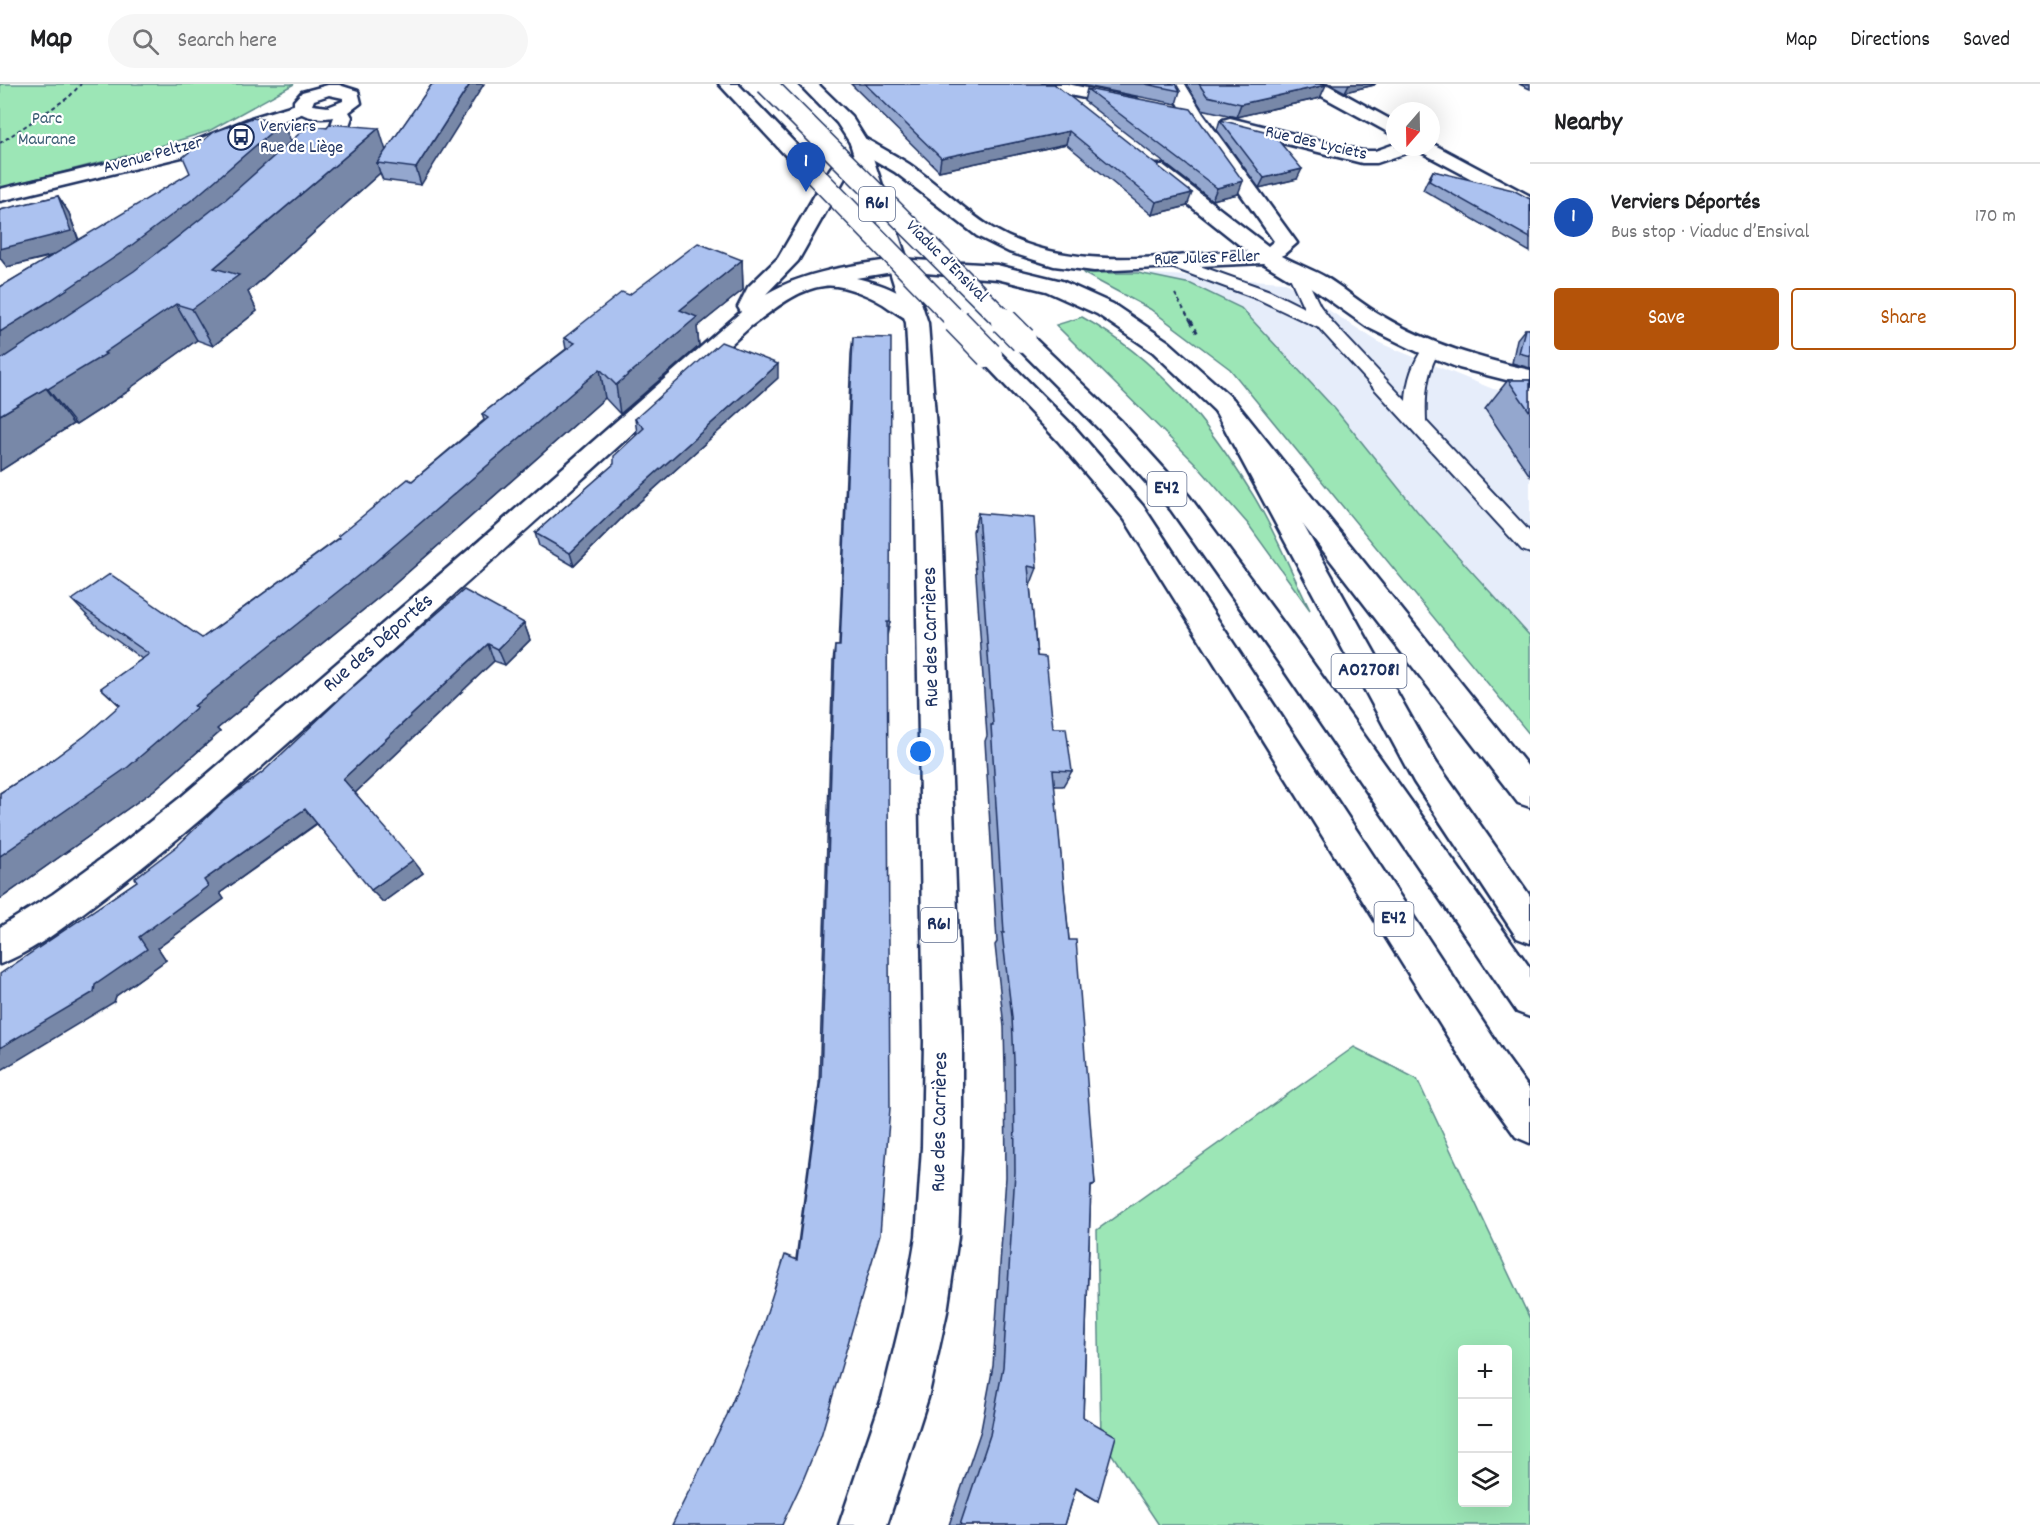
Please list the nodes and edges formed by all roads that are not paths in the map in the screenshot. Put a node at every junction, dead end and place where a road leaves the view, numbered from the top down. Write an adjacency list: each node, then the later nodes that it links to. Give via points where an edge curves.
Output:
1 (714, 84): 14 (main road)
2 (728, 84): 14 (main road, E42)
3 (759, 84): 20 (main road, R61)
4 (766, 84): 41 (main road, Viaduc d’Ensival / E42, bridge, via 1111,426 1180,503)
5 (808, 84): 16 (main road, R61, via 844,120)
6 (1176, 84): 13 (main road)
7 (1313, 84): 15 (main road)
8 (1049, 85): 10 (main road); 11 (main road)
9 (342, 95): 21 (main road, via 340,127); 22 (main road, Avenue Peltzer, via 324,113 310,112 303,106 191,149)
10 (1150, 106)
11 (1078, 108)
12 (1172, 111): 13 (main road, Rue des Lyciets)
13 (1194, 115): 17 (main road, Rue des Lyciets, via 1362,158); 24 (main road)
14 (764, 124): 42 (main road, Viaduc d’Ensival / E42, bridge, via 1067,435 1134,513 1484,1058)
15 (1386, 125)
16 (859, 143): 25 (main road, Rue Jules Feller, via 902,168 984,232 1016,248 1054,260 1094,265); 26 (main road, Rue des Carrières / R61)
17 (1386, 154)
18 (1440, 155): 23 (main road)
19 (1144, 160): 24 (main road)
20 (840, 169): 26 (main road, R61); 27 (main road, via 787,261)
21 (298, 171)
22 (0, 195)
23 (1530, 204)
24 (1276, 250): 25 (main road, Rue Jules Feller, via 1232,260); 28 (main road, Rue Jules Feller)
25 (1169, 260): 32 (lane, via 1264,295)
26 (897, 265): 27 (main road, Rue des Déportés, via 851,255); 29 (main road, Rue des Déportés); 30 (main road, Rue des Carrières / R61); 35 (main road, via 997,272 1074,294 1105,309 1161,346)
27 (776, 272): 31 (main road, Rue des Déportés, via 756,292)
28 (1307, 277): 32 (lane, via 1312,307); 33 (main road, Rue Jules Feller, via 1375,322)
29 (824, 280): 30 (main road, via 874,289); 31 (main road, Rue des Déportés, via 784,293)
30 (914, 315): 43 (main road, Rue des Carrières / R61, via 921,366 928,495 943,1042 942,1147 937,1237 925,1312 905,1398)
31 (743, 321): 40 (main road, Rue des Déportés, via 192,807 126,860)
32 (1326, 326): 36 (lane)
33 (1431, 349): 34 (main road, Rue Jules Feller, via 1467,363); 36 (lane, via 1421,363 1415,393)
34 (1530, 378)
35 (1224, 405): 38 (main road); 39 (main road, A027081, via 1425,772)
36 (1416, 421): 37 (lane)
37 (1530, 545)
38 (1530, 793)
39 (1530, 926)
40 (0, 947)
41 (1530, 999)
42 (1530, 1123)
43 (863, 1525)

